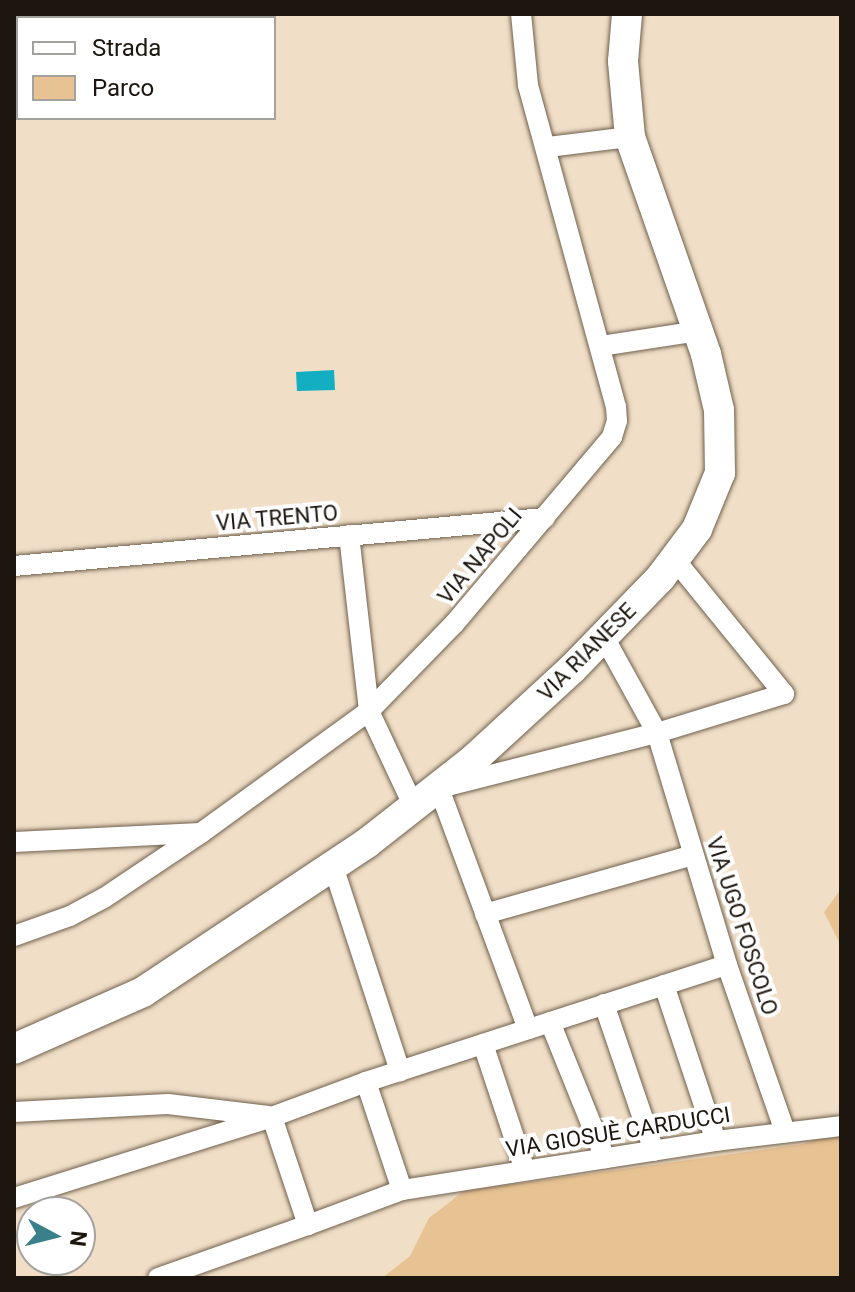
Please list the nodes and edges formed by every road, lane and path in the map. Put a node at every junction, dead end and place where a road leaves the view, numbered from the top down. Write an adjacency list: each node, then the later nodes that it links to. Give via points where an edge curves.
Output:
1 (521, 14): 4 (street, VIA NAPOLI, via 528,85)
2 (627, 14): 3 (main road, VIA RIANESE, via 623,61)
3 (630, 137): 4 (street); 5 (main road, VIA RIANESE)
4 (548, 147): 6 (street, VIA NAPOLI)
5 (698, 331): 6 (street); 9 (main road, VIA RIANESE, via 719,410 721,468 703,518)
6 (600, 346): 7 (street, VIA NAPOLI, via 616,426 608,444)
7 (545, 518): 8 (street, VIA TRENTO); 12 (street, VIA NAPOLI, via 454,624)
8 (349, 535): 10 (street, VIA TRENTO); 12 (street)
9 (676, 561): 11 (main road, VIA RIANESE); 13 (street, via 784,694)
10 (14, 566)
11 (604, 637): 13 (street, VIA UGO FOSCOLO); 14 (main road, VIA RIANESE)
12 (369, 711): 15 (street); 16 (street, VIA NAPOLI)
13 (657, 733): 14 (street); 18 (street, VIA UGO FOSCOLO)
14 (439, 788): 15 (main road, VIA RIANESE); 20 (street)
15 (414, 807): 19 (main road, VIA RIANESE)
16 (201, 833): 17 (street); 21 (street, VIA NAPOLI, via 82,911)
17 (14, 842)
18 (693, 855): 20 (street); 22 (street, VIA UGO FOSCOLO)
19 (333, 866): 28 (main road, VIA RIANESE, via 143,992); 29 (street)
20 (485, 914): 26 (street)
21 (14, 936)
22 (727, 965): 23 (street); 34 (street, VIA UGO FOSCOLO)
23 (664, 985): 24 (street); 35 (street)
24 (604, 1004): 25 (street); 36 (street)
25 (550, 1022): 26 (street); 37 (street)
26 (528, 1029): 27 (street)
27 (483, 1044): 29 (street); 38 (street)
28 (14, 1049)
29 (400, 1071): 30 (street)
30 (366, 1082): 32 (street); 39 (street)
31 (14, 1112): 32 (street, via 168,1104)
32 (272, 1117): 40 (street); 41 (street)
33 (841, 1126): 34 (street, VIA GIOSUÈ CARDUCCI)
34 (785, 1132): 35 (street, VIA GIOSUÈ CARDUCCI)
35 (716, 1141): 36 (street, VIA GIOSUÈ CARDUCCI)
36 (654, 1151): 37 (street, VIA GIOSUÈ CARDUCCI)
37 (605, 1158): 38 (street, VIA GIOSUÈ CARDUCCI)
38 (525, 1170): 39 (street, VIA GIOSUÈ CARDUCCI)
39 (402, 1190): 41 (street, VIA GIOSUÈ CARDUCCI)
40 (14, 1198)
41 (308, 1225): 42 (street, VIA GIOSUÈ CARDUCCI)
42 (158, 1278)

